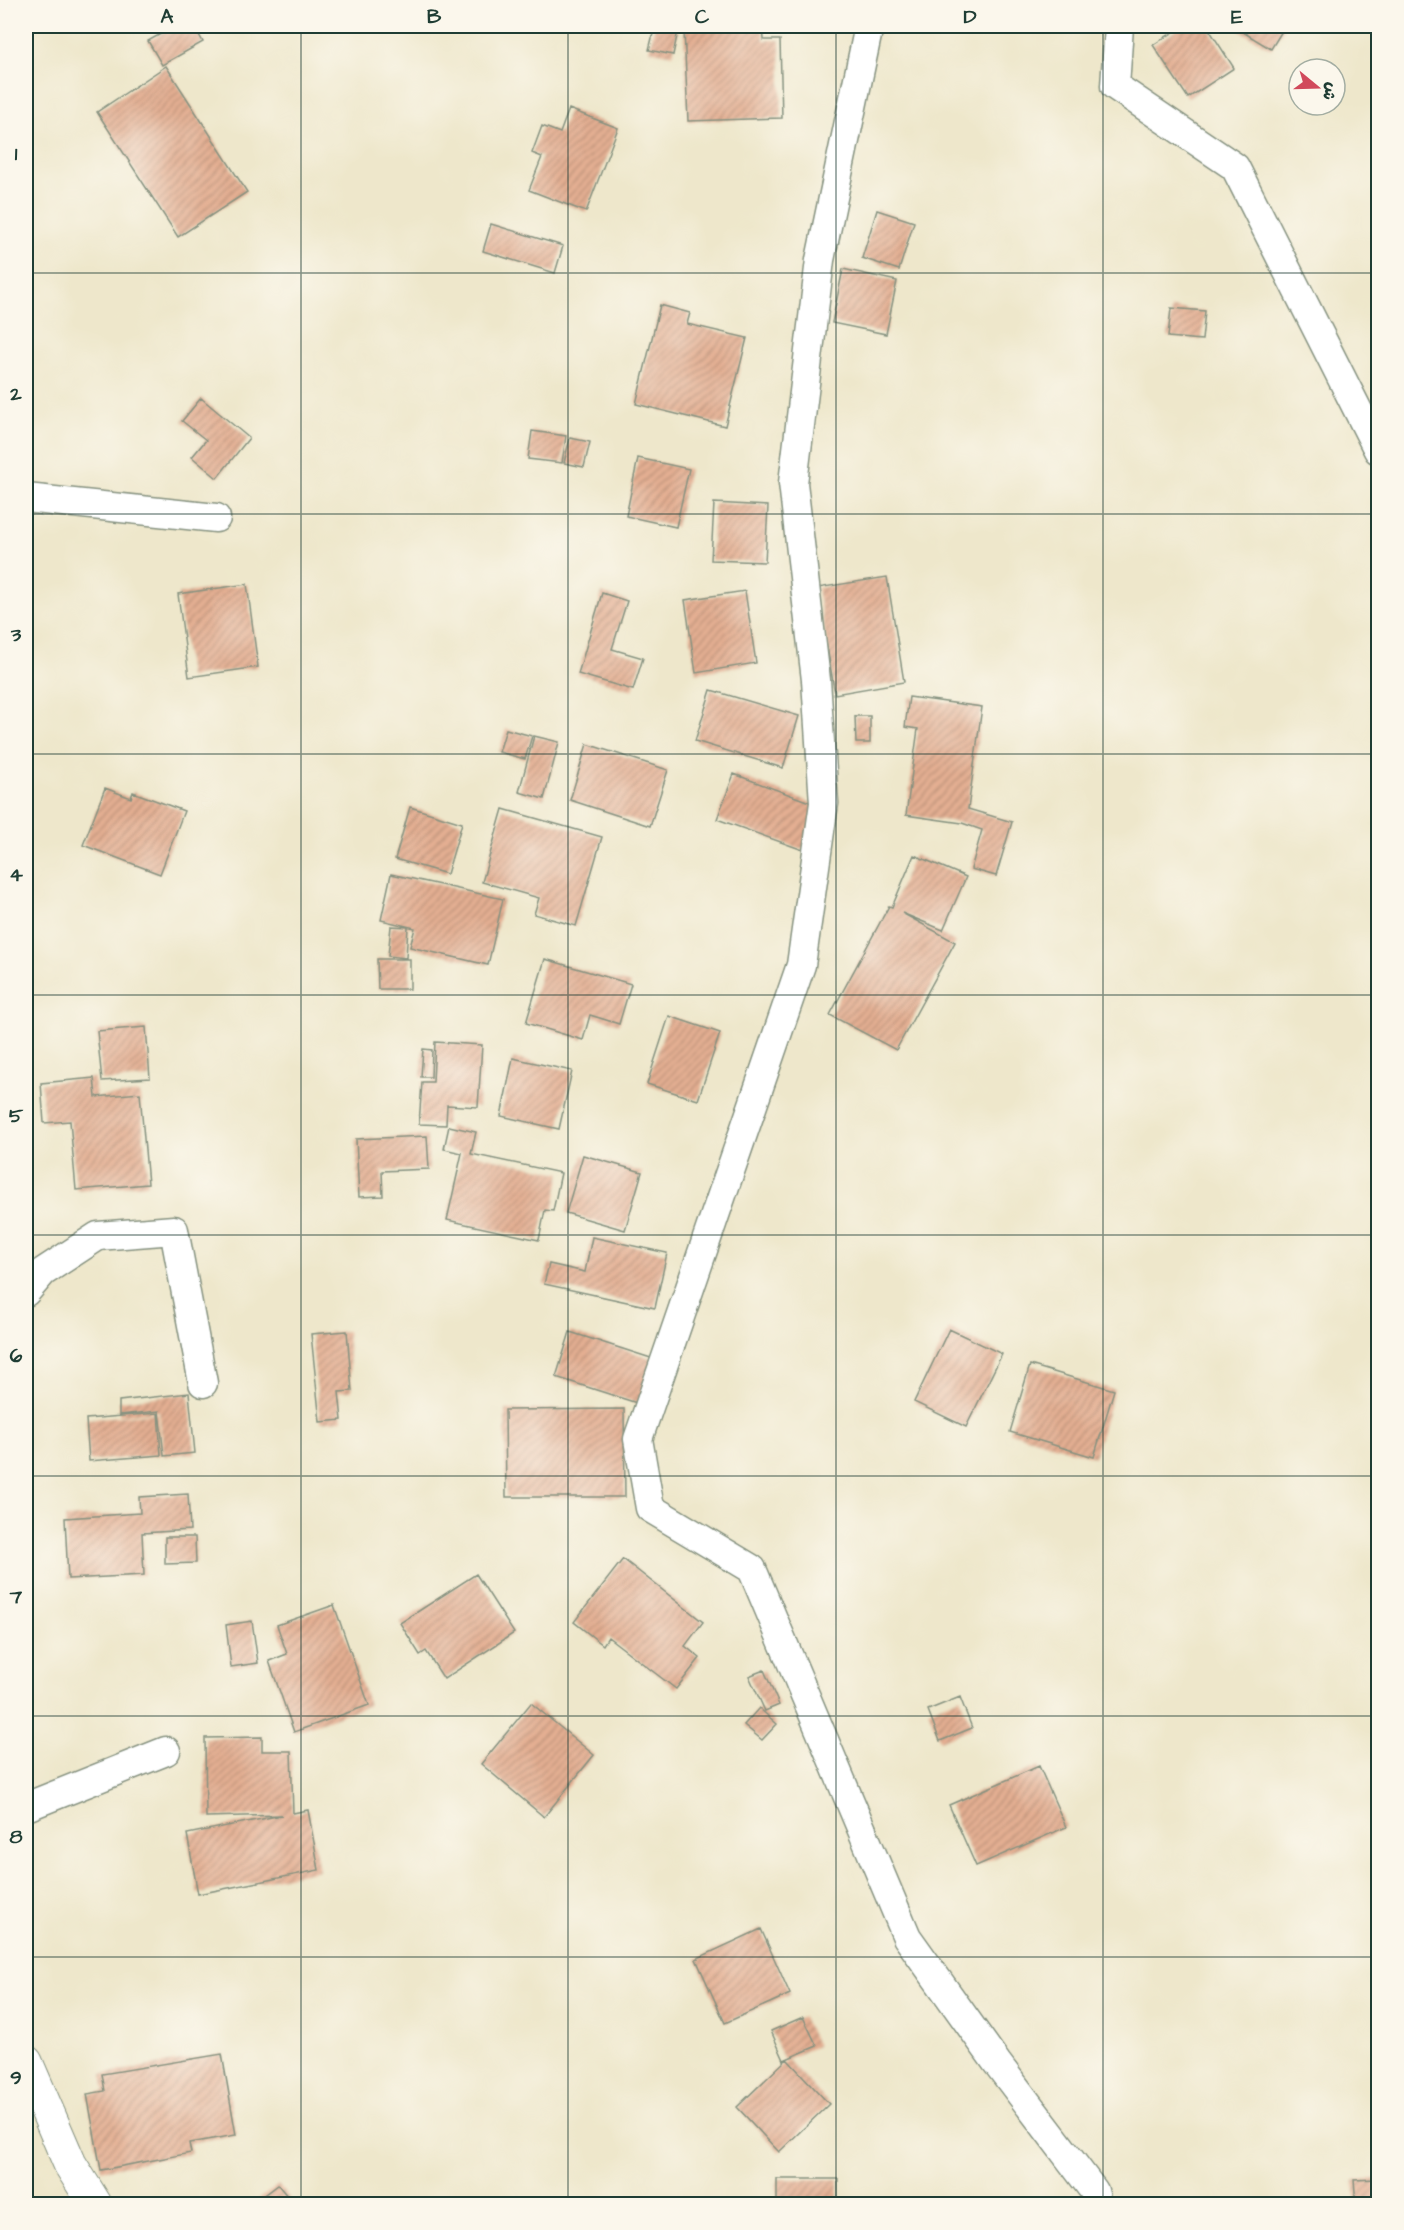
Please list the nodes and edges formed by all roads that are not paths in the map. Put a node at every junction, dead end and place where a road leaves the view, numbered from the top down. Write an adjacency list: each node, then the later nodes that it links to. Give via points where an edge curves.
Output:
1 (869, 26): 12 (street, via 820,260 794,483 816,680 824,802 801,965 638,1439 650,1508 752,1569 907,1937 1094,2191)
2 (1119, 26): 3 (street, via 1115,86 1235,167)
3 (1378, 450)
4 (26, 498): 5 (street)
5 (216, 518)
6 (26, 1292): 7 (street, via 43,1272 98,1236 174,1230)
7 (203, 1383)
8 (166, 1751): 9 (street)
9 (26, 1807)
10 (26, 2062): 11 (main road, via 70,2164)
11 (95, 2205)
12 (1097, 2205)

